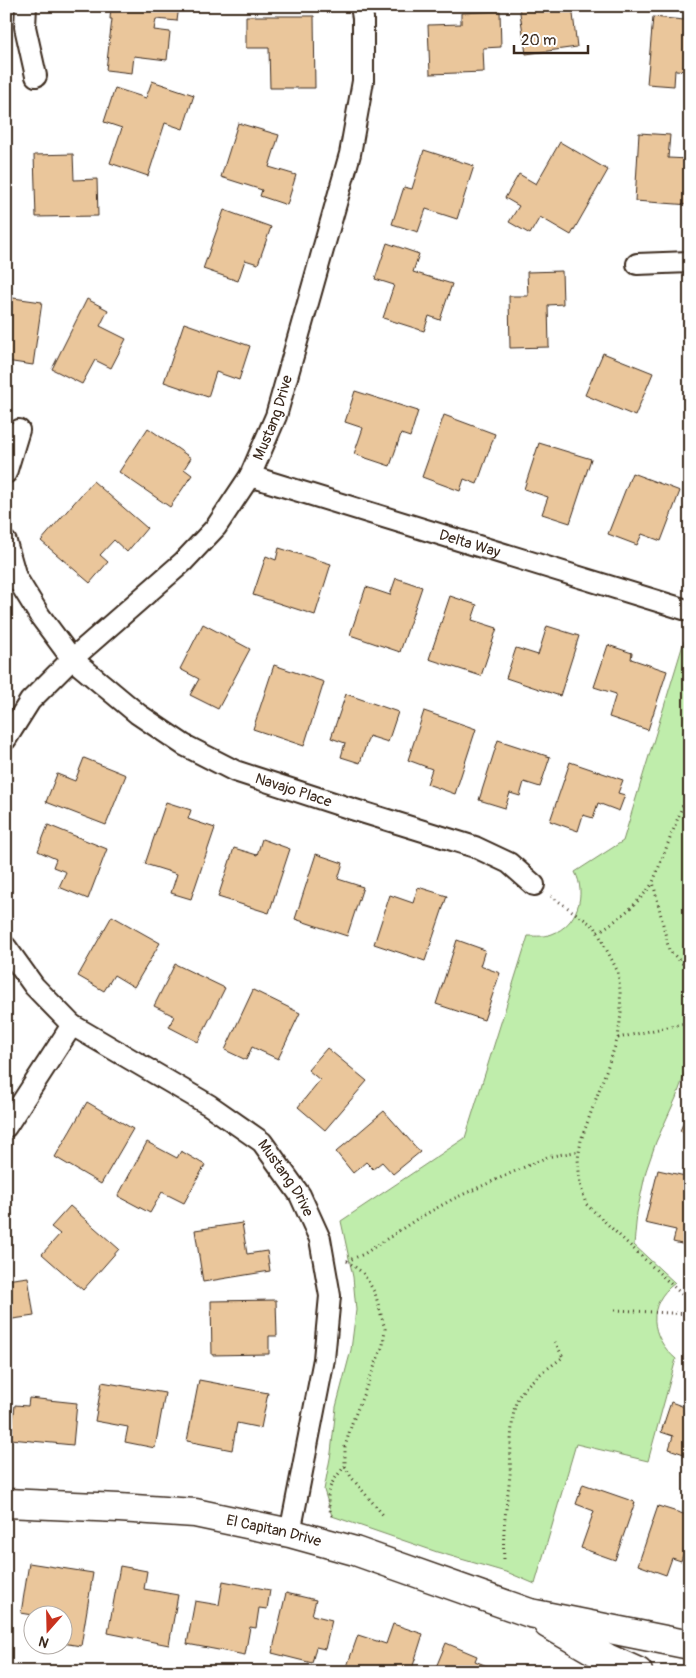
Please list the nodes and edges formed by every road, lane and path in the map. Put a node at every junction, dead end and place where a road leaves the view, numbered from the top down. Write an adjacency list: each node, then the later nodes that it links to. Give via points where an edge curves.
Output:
1 (26, 6): 3 (street, via 25,27)
2 (361, 6): 8 (street, Mustang Drive, via 364,81 350,154 276,416)
3 (36, 76)
4 (690, 262): 5 (street)
5 (637, 264)
6 (19, 430): 7 (street)
7 (6, 473)
8 (250, 476): 10 (street, Delta Way); 11 (street, Mustang Drive, via 216,527 183,562)
9 (6, 542): 11 (street, Navajo Place, via 16,577)
10 (690, 612)
11 (72, 660): 12 (street, Mustang Drive, via 30,701); 15 (street, Navajo Place, via 138,714 184,745 235,770 475,847 509,863)
12 (6, 739)
13 (690, 787): 14 (path)
14 (653, 882): 16 (path, via 621,918); 18 (path, via 669,950)
15 (534, 885): 16 (path)
16 (598, 932): 21 (path, via 618,972 621,1013)
17 (6, 946): 20 (street, Mustang Drive, via 34,986)
18 (690, 971)
19 (690, 1022): 21 (path)
20 (72, 1025): 22 (street); 25 (street, Mustang Drive, via 209,1105 262,1142 300,1194 320,1238)
21 (618, 1038): 23 (path)
22 (6, 1127)
23 (580, 1151): 24 (path, via 547,1158 453,1199 364,1254); 26 (path, via 580,1184 586,1204)
24 (347, 1260): 25 (path); 30 (path, via 363,1273 375,1293 384,1329 383,1345 345,1447)
25 (325, 1266): 34 (street, Mustang Drive, via 330,1296 324,1359)
26 (690, 1302)
27 (615, 1310): 28 (path)
28 (690, 1314)
29 (555, 1342): 35 (path, via 563,1357 524,1388 517,1400 505,1515)
30 (346, 1466): 32 (path, via 328,1491); 33 (path, via 351,1477)
31 (6, 1503): 34 (street, El Capitan Drive, via 195,1513)
32 (332, 1516)
33 (384, 1516)
34 (290, 1533): 36 (street, El Capitan Drive, via 356,1551)
35 (504, 1559)
36 (530, 1613): 37 (street, El Capitan Drive); 38 (street, El Capitan Drive, via 607,1658)
37 (690, 1644)
38 (638, 1672)

